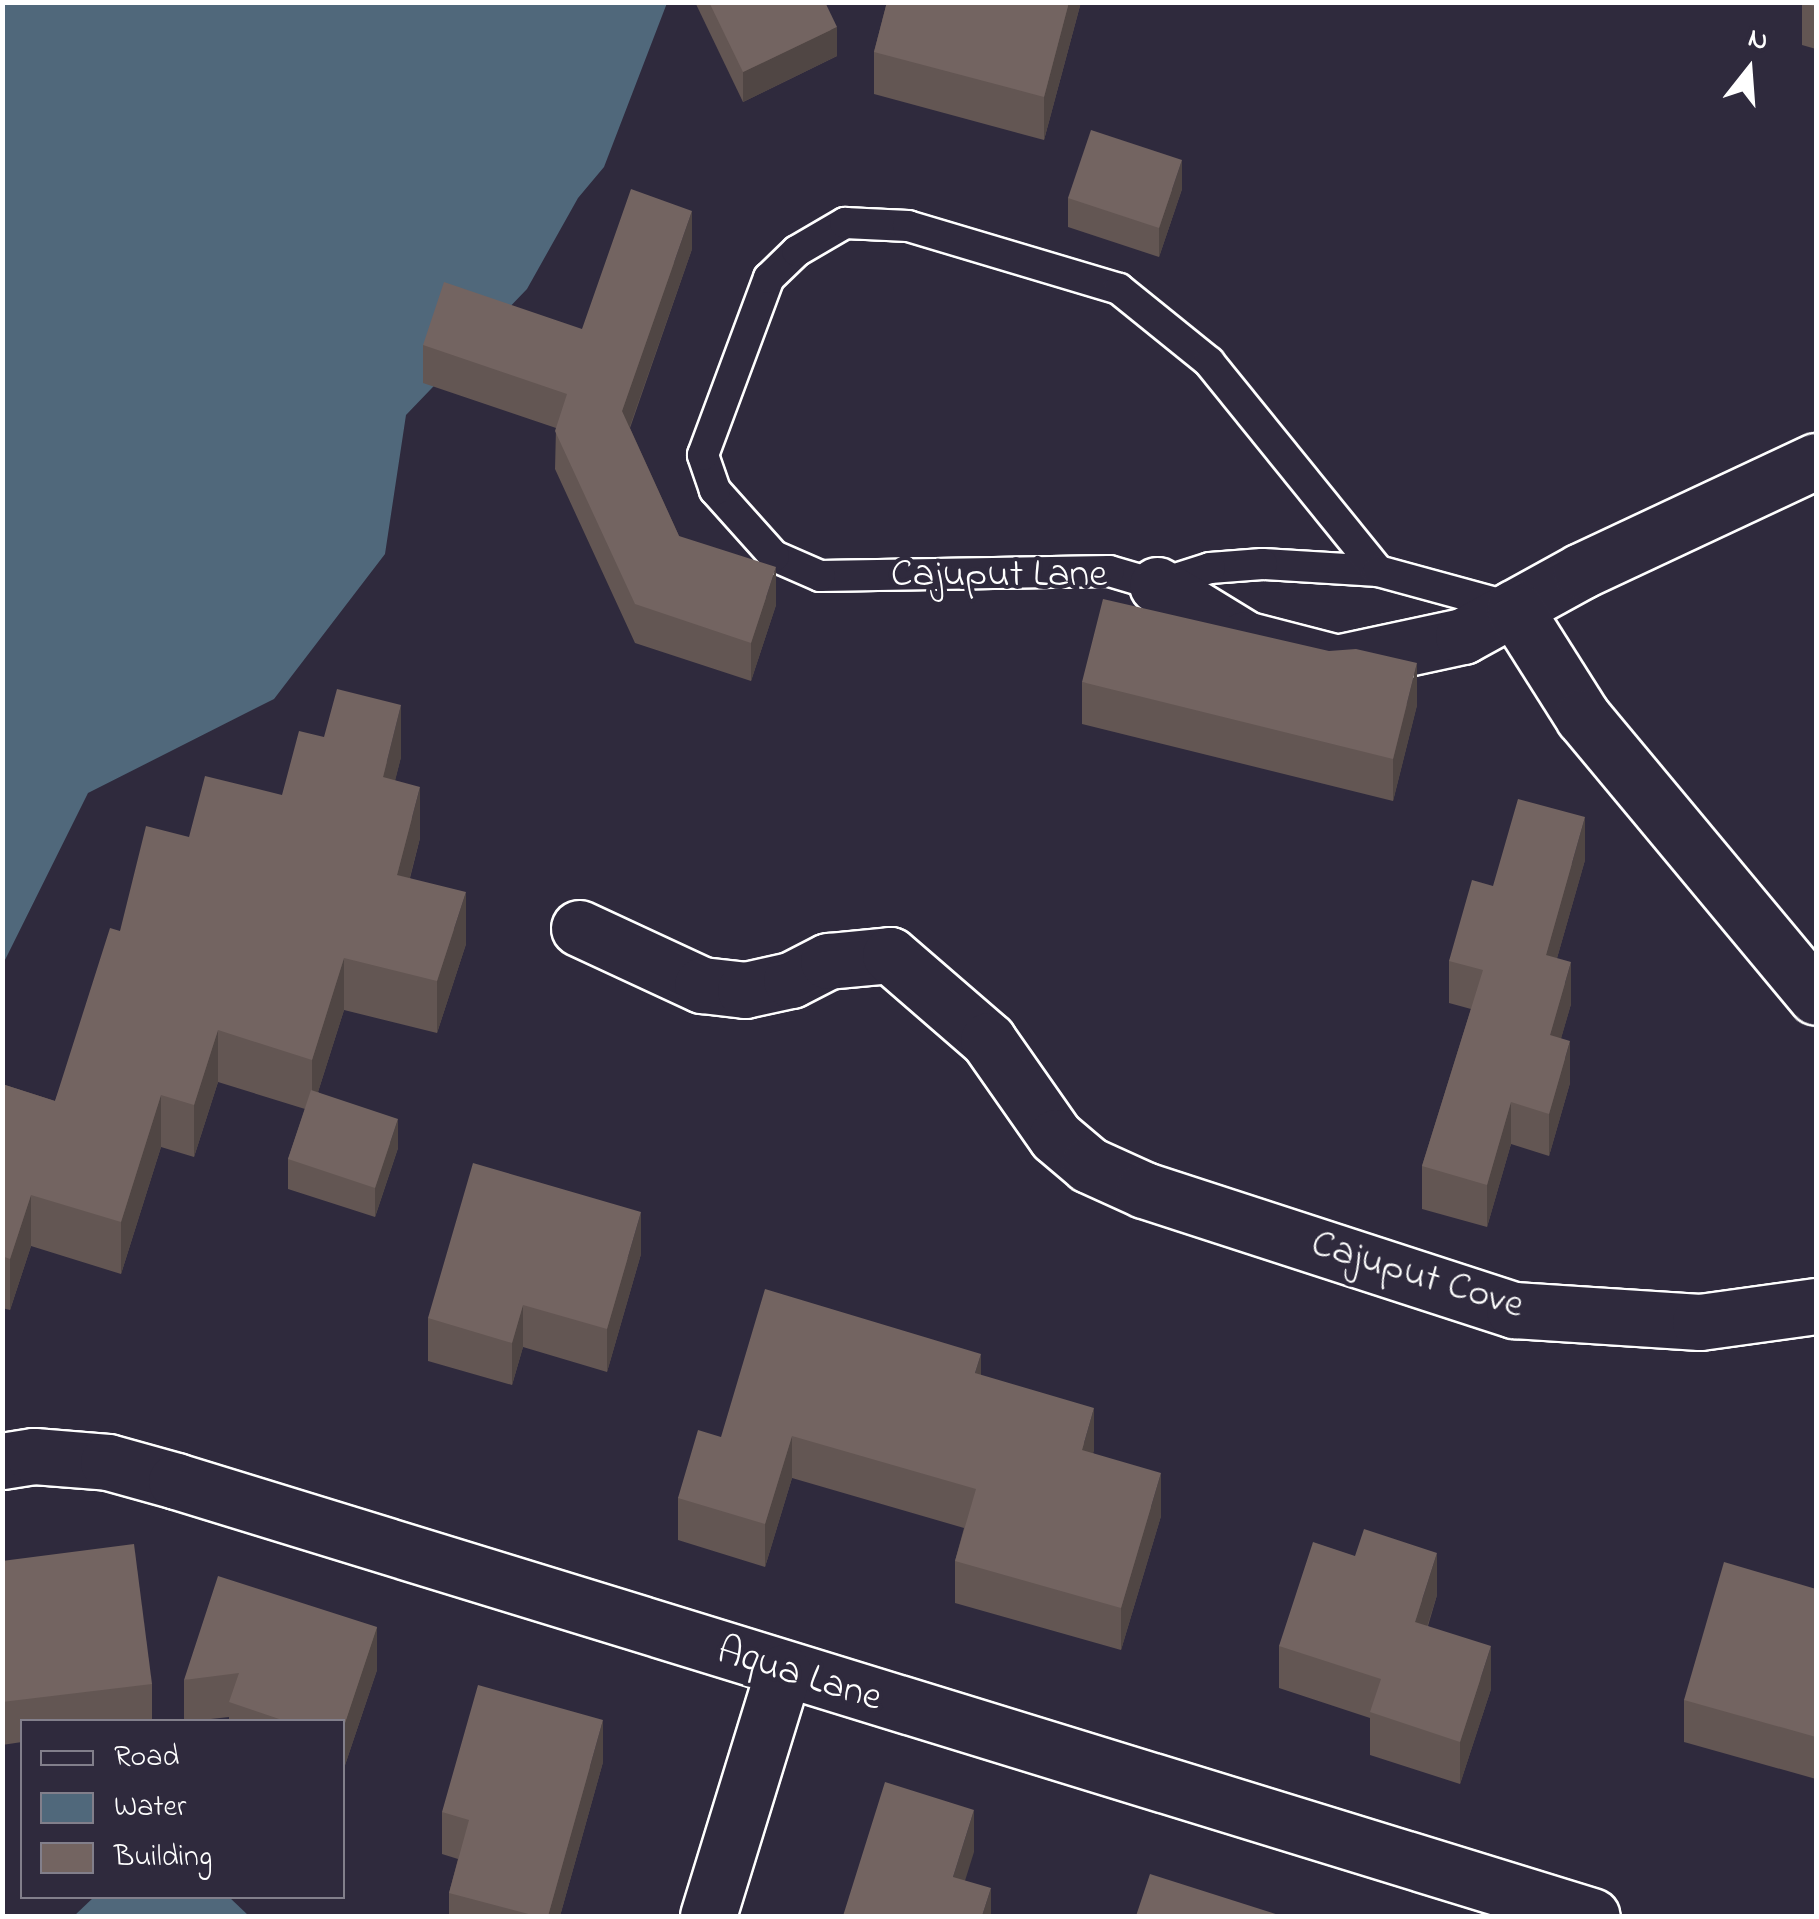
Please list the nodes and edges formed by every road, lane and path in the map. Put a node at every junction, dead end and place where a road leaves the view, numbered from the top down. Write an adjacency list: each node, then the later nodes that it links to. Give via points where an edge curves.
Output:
1 (1816, 461): 4 (street, Cajuput Lane)
2 (1378, 572): 3 (lane, via 1262,564 1210,568); 3 (lane, Cajuput Lane, via 1209,362 1118,289 908,226 845,223 797,251 768,278 703,454 715,490 774,556 820,576 1109,571); 4 (lane)
3 (1157, 585): 4 (street, Cajuput Lane, via 1245,639 1337,663 1462,636)
4 (1514, 608): 6 (street, via 1583,717)
5 (579, 928): 7 (street, Cajuput Cove, via 702,986 745,990 791,980 828,961 890,954 962,1014 1056,1136 1090,1165 1144,1190 1514,1310 1700,1322)
6 (1816, 997)
7 (1816, 1306)
8 (2, 1461): 9 (street, Aqua Lane, via 34,1456 125,1467)
9 (783, 1672): 10 (street); 11 (street, Aqua Lane)
10 (708, 1916)
11 (1592, 1916)

